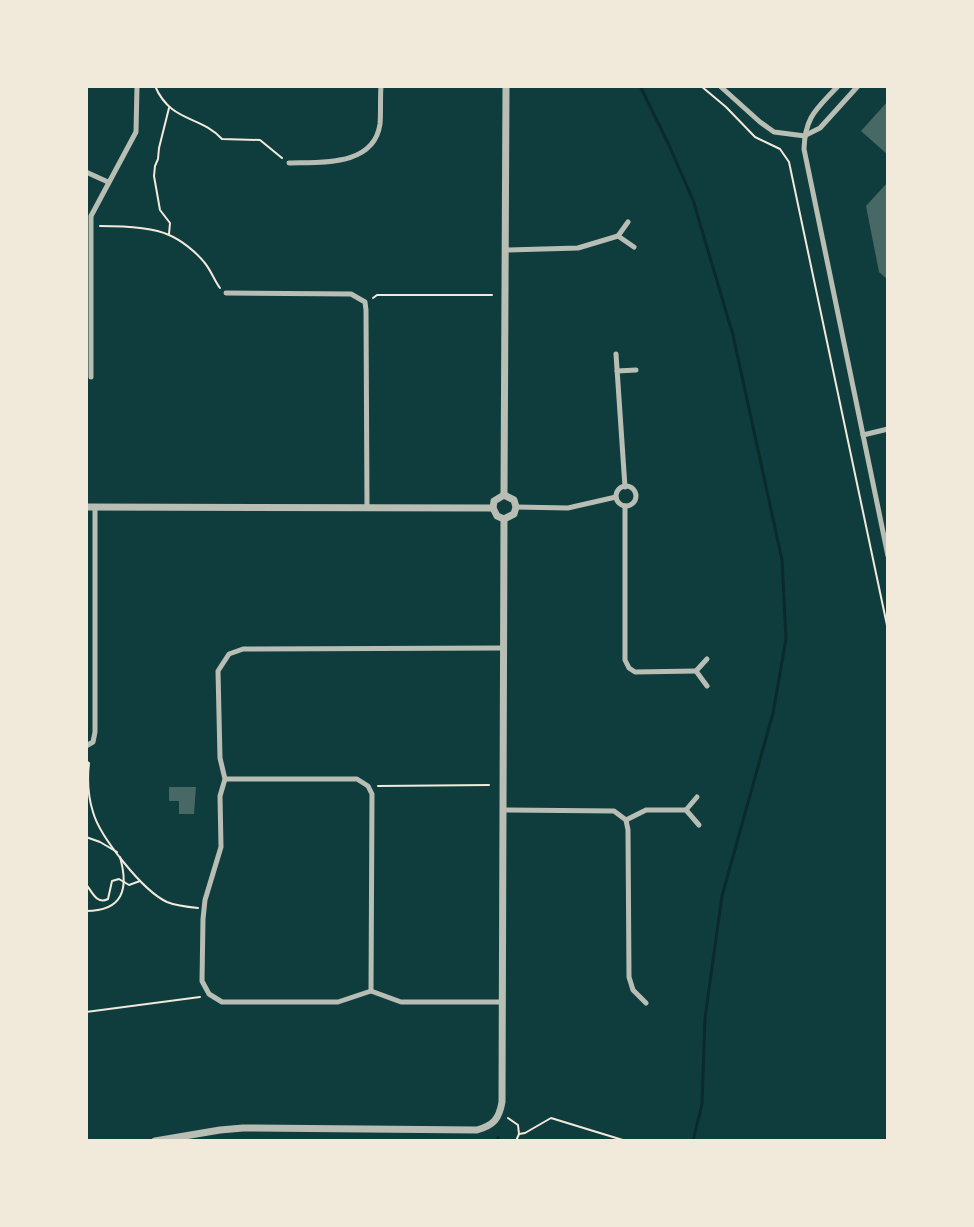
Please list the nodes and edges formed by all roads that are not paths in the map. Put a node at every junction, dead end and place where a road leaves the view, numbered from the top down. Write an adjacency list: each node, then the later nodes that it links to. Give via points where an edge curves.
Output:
1 (137, 86): 10 (street, via 136,132)
2 (381, 86): 8 (street, via 380,127 373,142 338,162)
3 (506, 86): 14 (street)
4 (720, 86): 7 (street, via 774,132)
5 (838, 86): 7 (street, via 809,118)
6 (858, 86): 7 (street, via 820,128)
7 (805, 136): 22 (street)
8 (289, 163)
9 (86, 172): 10 (street)
10 (108, 182): 15 (street, via 91,216)
11 (628, 222): 12 (street)
12 (618, 236): 13 (street); 14 (street, via 578,248)
13 (634, 247)
14 (505, 250): 24 (street)
15 (88, 280): 20 (street)
16 (226, 293): 28 (street, via 351,294 365,302)
17 (616, 354): 19 (street)
18 (636, 370): 19 (street)
19 (617, 371): 23 (street)
20 (91, 377)
21 (888, 429): 22 (street)
22 (863, 435): 32 (street)
23 (625, 487): 25 (street); 26 (street, via 636,496)
24 (504, 495): 29 (street); 30 (street)
25 (616, 497): 26 (street); 29 (street, via 568,508)
26 (625, 506): 35 (street, via 625,660 635,672)
27 (91, 507): 28 (street); 37 (street, via 95,732)
28 (367, 507): 30 (street)
29 (516, 507): 31 (street)
30 (493, 508): 31 (street)
31 (504, 519): 33 (street)
32 (888, 556)
33 (503, 648): 38 (street, via 243,649 229,654 218,671); 40 (street)
34 (707, 659): 35 (street)
35 (696, 671): 36 (street)
36 (707, 686)
37 (86, 746)
38 (225, 779): 44 (street, via 357,779 368,786 373,806); 44 (street, via 221,847 203,909 202,981 209,994 222,1002 338,1002)
39 (697, 797): 41 (street)
40 (503, 810): 42 (street, via 614,811); 45 (street)
41 (686, 810): 42 (street, via 646,810); 43 (street)
42 (626, 820): 46 (street, via 629,977)
43 (699, 825)
44 (371, 991): 45 (street, via 401,1002)
45 (502, 1002): 47 (street, via 499,1116 488,1126 243,1128)
46 (646, 1003)
47 (155, 1141)

